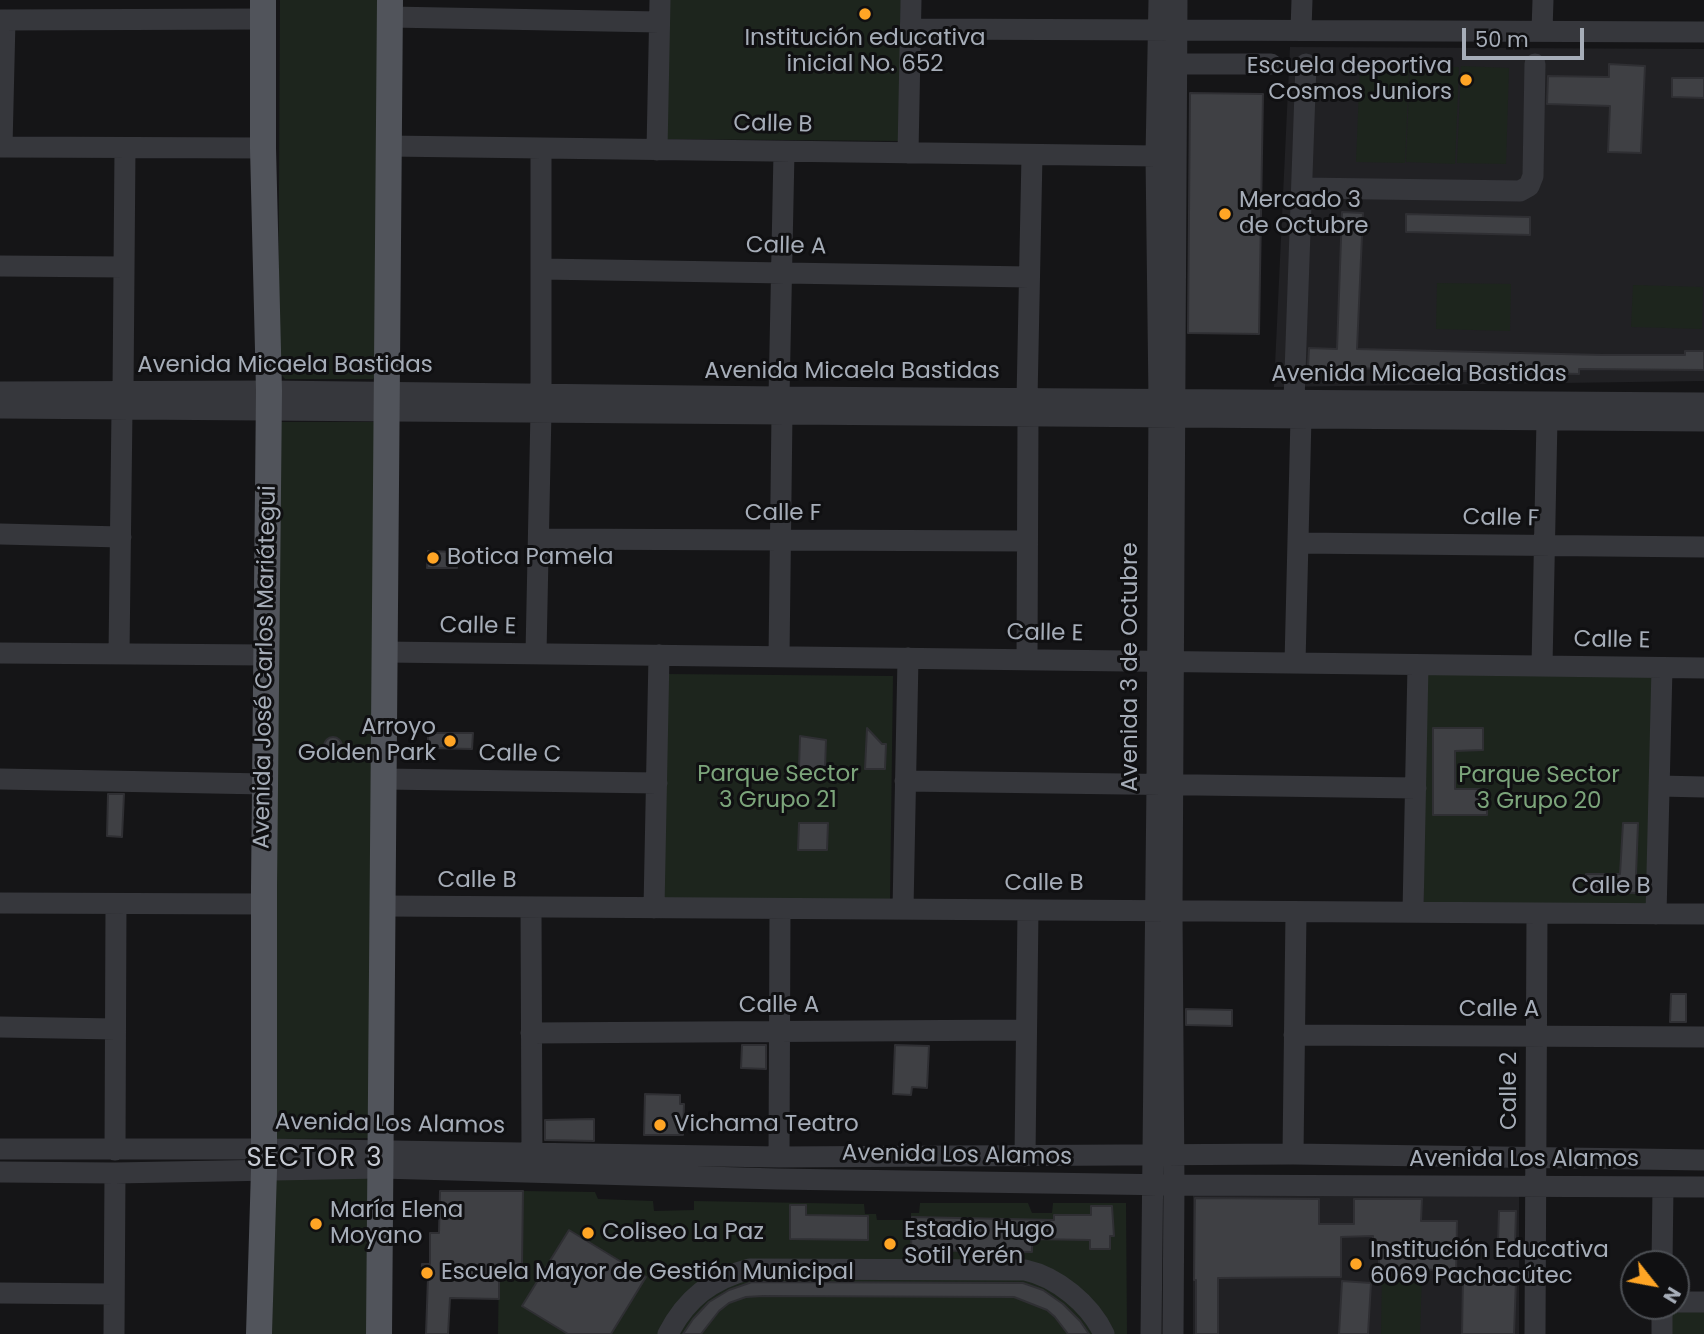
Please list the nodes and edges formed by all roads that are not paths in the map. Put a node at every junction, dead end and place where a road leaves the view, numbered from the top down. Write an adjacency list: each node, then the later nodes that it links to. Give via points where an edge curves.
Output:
1 (660, 0): 10 (street)
2 (911, 0): 11 (street)
3 (1159, 0): 12 (street, Avenida 3 de Octubre)
4 (1177, 0): 12 (street, Avenida 3 de Octubre)
5 (1302, 0): 13 (street)
6 (1543, 0): 14 (street)
7 (390, 9): 10 (street); 20 (main road)
8 (263, 10): 9 (street); 23 (main road, Avenida José Carlos Mariátegui)
9 (2, 20): 21 (street)
10 (659, 22): 25 (street)
11 (911, 29): 12 (street); 27 (street)
12 (1168, 30): 13 (street); 16 (street, Avenida 3 de Octubre); 29 (street, Avenida 3 de Octubre)
13 (1301, 30): 14 (street)
14 (1542, 31): 15 (street)
15 (1704, 32)
16 (1177, 64): 17 (street); 45 (street, Avenida 3 de Octubre)
17 (1271, 64)
18 (1306, 64): 30 (street)
19 (1535, 64): 30 (street, via 1533,176 1529,186 1520,191)
20 (388, 146): 24 (street, Calle B); 39 (main road)
21 (1, 147): 22 (street)
22 (125, 148): 23 (street); 32 (street)
23 (263, 148): 38 (main road, Avenida José Carlos Mariátegui)
24 (541, 148): 25 (street, Calle B); 33 (street)
25 (657, 150): 26 (street, Calle B)
26 (784, 152): 27 (street, Calle B); 34 (street)
27 (908, 153): 28 (street, Calle B)
28 (1032, 155): 29 (street, Calle B); 35 (street)
29 (1156, 156): 45 (street, Avenida 3 de Octubre)
30 (1302, 188): 46 (street)
31 (0, 266): 32 (street)
32 (124, 267): 37 (street)
33 (541, 269): 34 (street, Calle A); 40 (street)
34 (781, 273): 35 (street, Calle A); 42 (street)
35 (1030, 277): 44 (street)
36 (0, 392): 37 (street, Avenida Micaela Bastidas)
37 (122, 401): 38 (street, Avenida Micaela Bastidas); 43 (street, Avenida Micaela Bastidas); 50 (street)
38 (269, 401): 39 (street, Avenida Micaela Bastidas); 61 (main road, Avenida José Carlos Mariátegui)
39 (387, 401): 40 (street, Avenida Micaela Bastidas); 57 (main road)
40 (541, 403): 42 (street, Avenida Micaela Bastidas); 51 (street)
41 (1704, 403): 46 (street, Avenida Micaela Bastidas)
42 (780, 405): 44 (street, Avenida Micaela Bastidas); 52 (street)
43 (0, 408)
44 (1027, 408): 45 (street, Avenida Micaela Bastidas); 53 (street)
45 (1166, 408): 46 (street, Avenida Micaela Bastidas); 66 (street, Avenida 3 de Octubre)
46 (1297, 409): 47 (street, Avenida Micaela Bastidas); 54 (street)
47 (1547, 419): 48 (street, Avenida Micaela Bastidas); 55 (street)
48 (1704, 421)
49 (0, 534): 50 (street)
50 (121, 537): 60 (street)
51 (538, 539): 52 (street, Calle F); 59 (street)
52 (780, 540): 53 (street, Calle F); 63 (street)
53 (1027, 541): 65 (street)
54 (1298, 543): 55 (street, Calle F); 67 (street)
55 (1544, 546): 56 (street, Calle F); 69 (street)
56 (1704, 547)
57 (384, 652): 59 (street, Calle E); 73 (main road)
58 (0, 653): 60 (street)
59 (537, 653): 62 (street, Calle E)
60 (119, 654): 61 (street)
61 (267, 655): 76 (main road, Avenida José Carlos Mariátegui)
62 (659, 655): 63 (street, Calle E); 75 (street)
63 (779, 657): 64 (street, Calle E)
64 (908, 658): 65 (street, Calle E); 74 (street)
65 (1027, 660): 66 (street, Calle E)
66 (1166, 662): 67 (street, Calle E); 77 (street, Avenida 3 de Octubre)
67 (1296, 663): 68 (street, Calle E)
68 (1418, 665): 69 (street, Calle E); 80 (street)
69 (1542, 666): 70 (street, Calle E)
70 (1662, 668): 71 (street, Calle E); 78 (street)
71 (1704, 668)
72 (0, 779): 76 (street)
73 (384, 779): 75 (street, Calle C); 84 (main road)
74 (905, 781): 77 (street); 88 (street)
75 (657, 783): 86 (street)
76 (265, 784): 83 (main road, Avenida José Carlos Mariátegui)
77 (1165, 784): 80 (street); 90 (street, Avenida 3 de Octubre)
78 (1659, 786): 79 (street); 94 (street)
79 (1704, 787)
80 (1416, 788): 92 (street)
81 (0, 903): 82 (street)
82 (116, 904): 83 (street); 97 (street)
83 (264, 904): 111 (main road, Avenida José Carlos Mariátegui)
84 (383, 906): 85 (street, Calle B); 112 (main road)
85 (531, 907): 86 (street, Calle B); 100 (street)
86 (654, 908): 87 (street, Calle B)
87 (780, 908): 88 (street, Calle B); 99 (street)
88 (903, 909): 89 (street, Calle B)
89 (1028, 910): 90 (street, Calle B); 98 (street)
90 (1164, 911): 91 (street, Calle B); 107 (street, Avenida 3 de Octubre)
91 (1296, 912): 92 (street, Calle B); 101 (street)
92 (1413, 912): 93 (street, Calle B)
93 (1537, 913): 94 (street, Calle B); 102 (street, Calle 2)
94 (1657, 914): 95 (street, Calle B)
95 (1704, 914)
96 (0, 1027): 97 (street)
97 (116, 1029): 105 (street)
98 (1027, 1031): 99 (street, Calle A); 108 (street)
99 (779, 1032): 100 (street, Calle A); 109 (street)
100 (531, 1033): 113 (street)
101 (1294, 1035): 102 (street, Calle A); 106 (street)
102 (1536, 1037): 103 (street, Calle A); 110 (street, Calle 2)
103 (1704, 1037)
104 (0, 1149): 105 (street, Avenida Los Alamos)
105 (115, 1150): 111 (street, Avenida Los Alamos)
106 (1293, 1154): 107 (street, Avenida Los Alamos); 110 (street, Avenida Los Alamos)
107 (1164, 1155): 108 (street, Avenida Los Alamos); 117 (street, Avenida 3 de Octubre)
108 (1025, 1156): 109 (street, Avenida Los Alamos)
109 (779, 1157): 113 (street, Avenida Los Alamos)
110 (1536, 1157): 114 (street, Avenida Los Alamos); 118 (street, Calle 2)
111 (264, 1160): 112 (street, Avenida Los Alamos); 116 (street, Avenida Los Alamos); 125 (main road, Avenida José Carlos Mariátegui)
112 (381, 1160): 113 (street, Avenida Los Alamos); 126 (main road)
113 (545, 1160): 117 (street, Avenida Los Alamos, via 777,1179)
114 (1704, 1160)
115 (0, 1172): 116 (street, Avenida Los Alamos)
116 (115, 1173): 123 (street)
117 (1164, 1185): 118 (street, Avenida Los Alamos); 129 (street, Avenida 3 de Octubre); 130 (street, Avenida 3 de Octubre)
118 (1536, 1186): 119 (street, Avenida Los Alamos); 131 (street, Calle 2)
119 (1662, 1187): 120 (street, Avenida Los Alamos); 121 (street)
120 (1704, 1188)
121 (1662, 1250)
122 (0, 1293): 123 (street)
123 (114, 1294): 124 (street)
124 (114, 1334)
125 (259, 1334)
126 (379, 1334)
127 (668, 1334): 128 (street, via 675,1320 707,1287 724,1276 763,1269 1025,1270 1057,1283 1085,1307)
128 (1104, 1334)
129 (1151, 1334)
130 (1173, 1334)
131 (1535, 1334)

